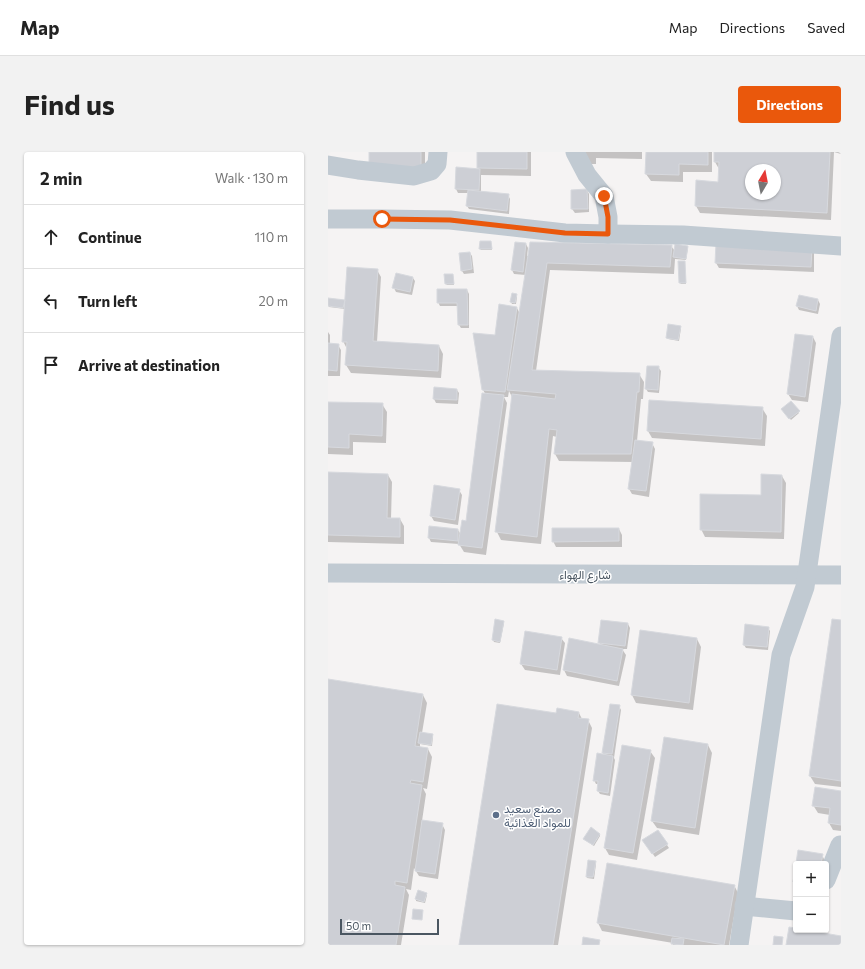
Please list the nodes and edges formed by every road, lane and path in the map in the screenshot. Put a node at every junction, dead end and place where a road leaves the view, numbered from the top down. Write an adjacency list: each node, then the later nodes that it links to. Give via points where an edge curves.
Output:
1 (438, 152): 3 (street, via 437,164 431,171 414,176)
2 (575, 152): 5 (street, via 587,175 604,196)
3 (328, 165)
4 (328, 219): 5 (street, via 450,220 565,233)
5 (608, 234): 6 (street, via 683,235)
6 (841, 246)
7 (841, 336): 9 (street)
8 (328, 573): 9 (street, شارع الهواء)
9 (807, 574): 10 (street, شارع الهواء); 13 (street, via 805,587 781,655)
10 (841, 575)
11 (840, 845): 12 (street)
12 (829, 872)
13 (744, 906): 14 (street); 15 (street)
14 (793, 911)
15 (739, 945)

